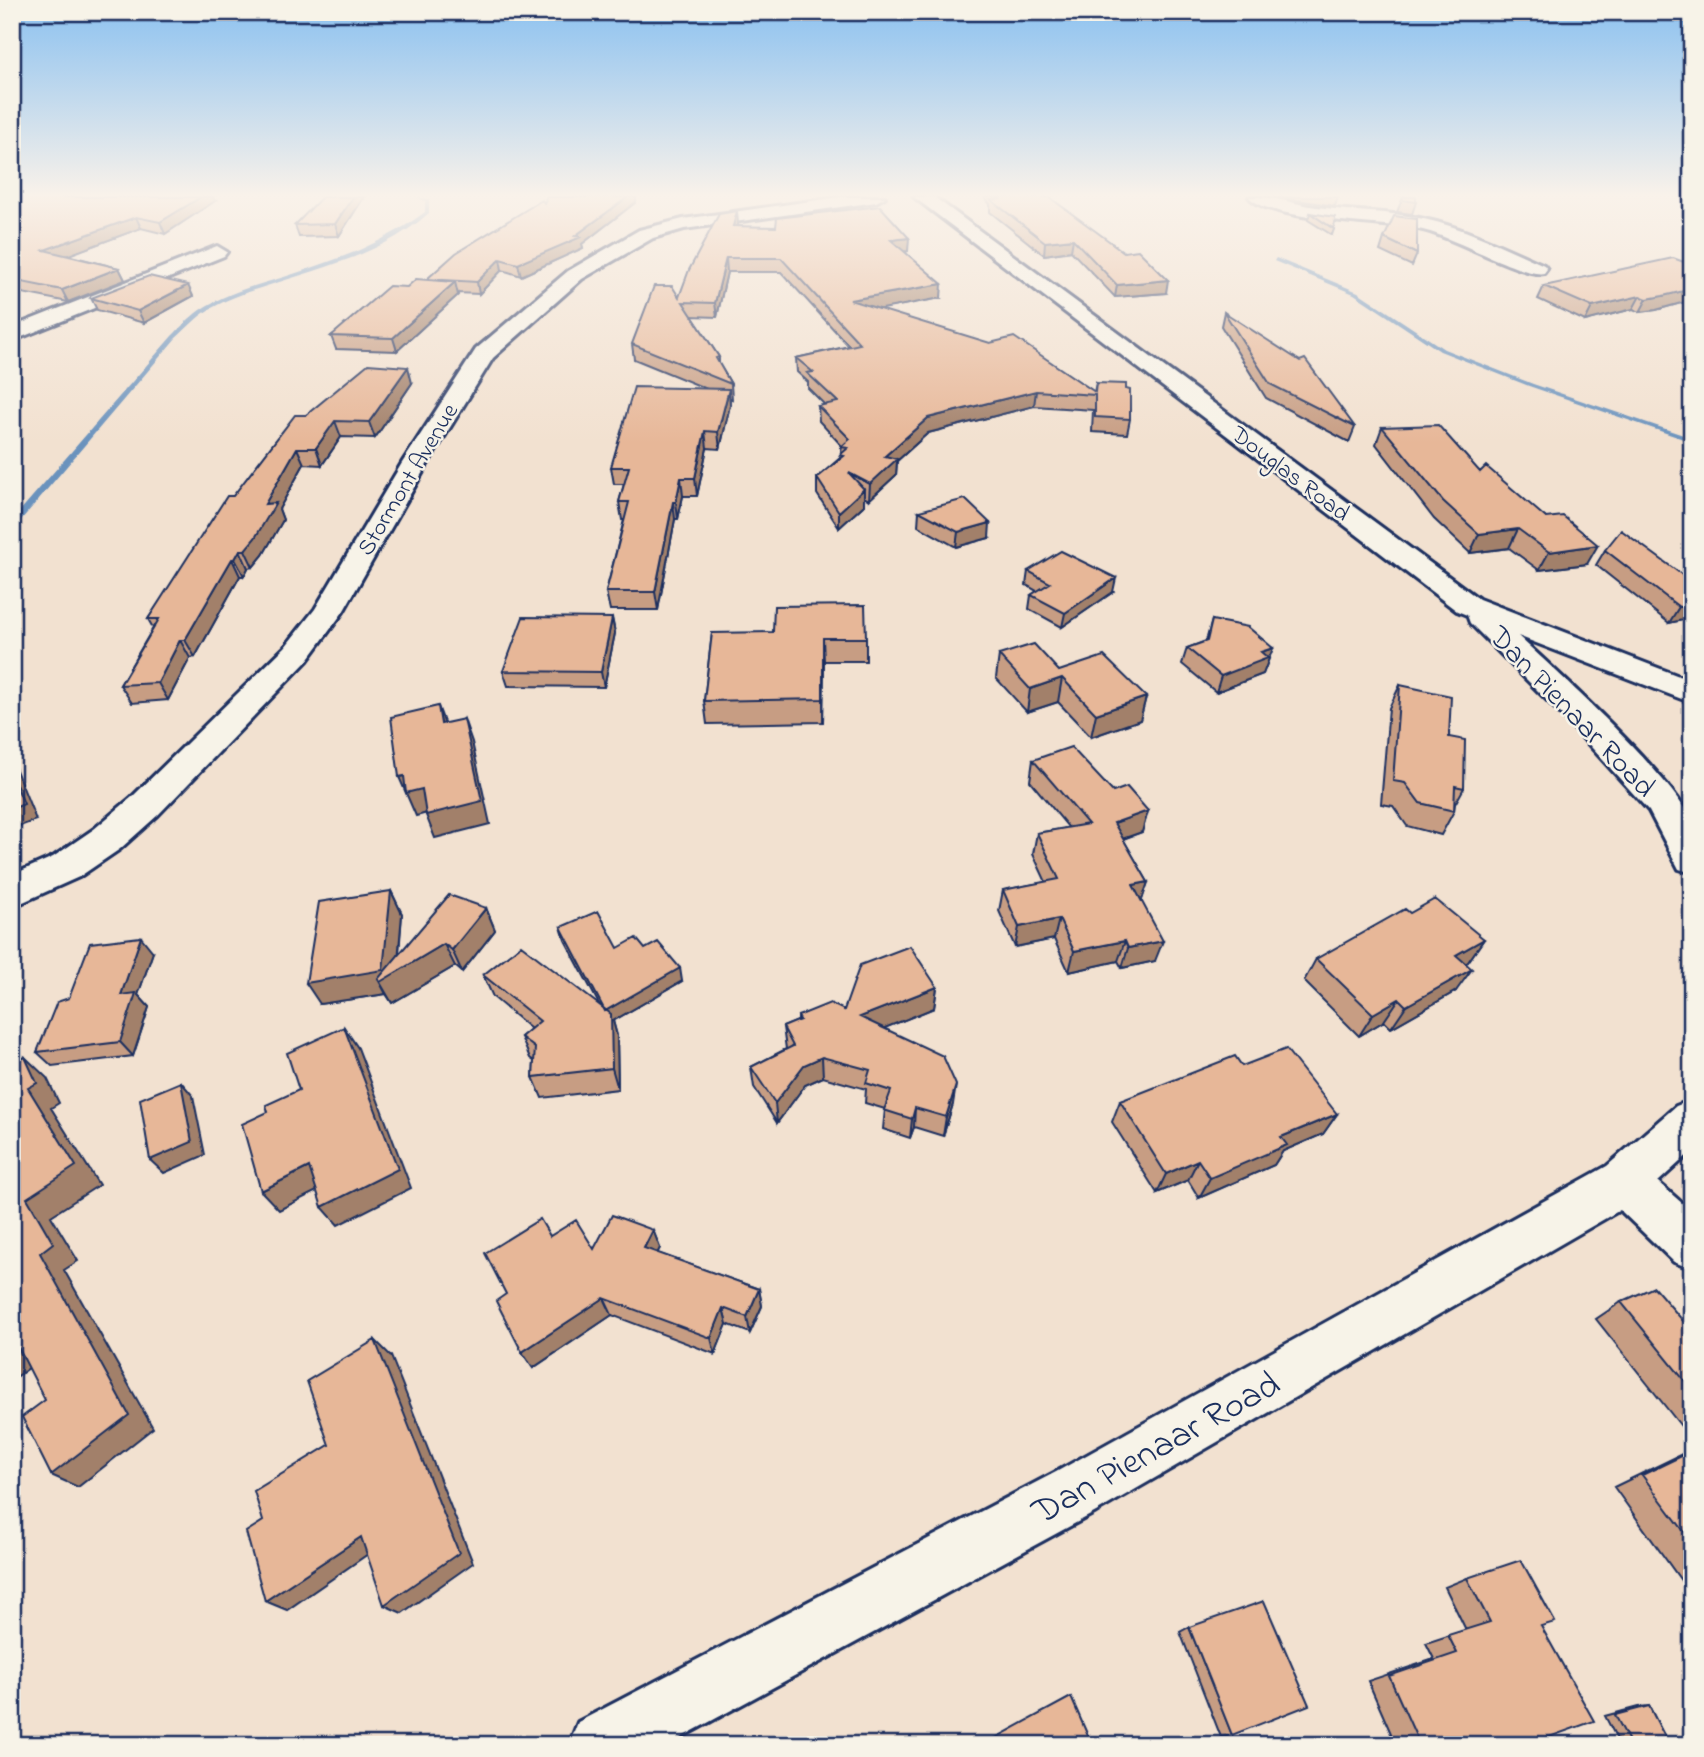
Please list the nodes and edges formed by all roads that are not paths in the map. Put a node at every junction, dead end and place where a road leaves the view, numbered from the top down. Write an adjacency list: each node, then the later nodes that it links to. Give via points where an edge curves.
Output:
1 (152, 279): 4 (street)
2 (570, 279): 8 (street, Stormont Avenue, via 484,354 328,612 296,654 107,839 66,867)
3 (1033, 279): 5 (street, Douglas Road)
4 (12, 335)
5 (1468, 605): 6 (street, Douglas Road); 7 (street, Dan Pienaar Road, via 1576,709 1663,804)
6 (1692, 693)
7 (1692, 859)
8 (12, 892)
9 (1692, 1121): 10 (street, Dan Pienaar Road)
10 (1624, 1182): 11 (street); 12 (street, Dan Pienaar Road, via 1076,1492)
11 (1692, 1245)
12 (601, 1745)

